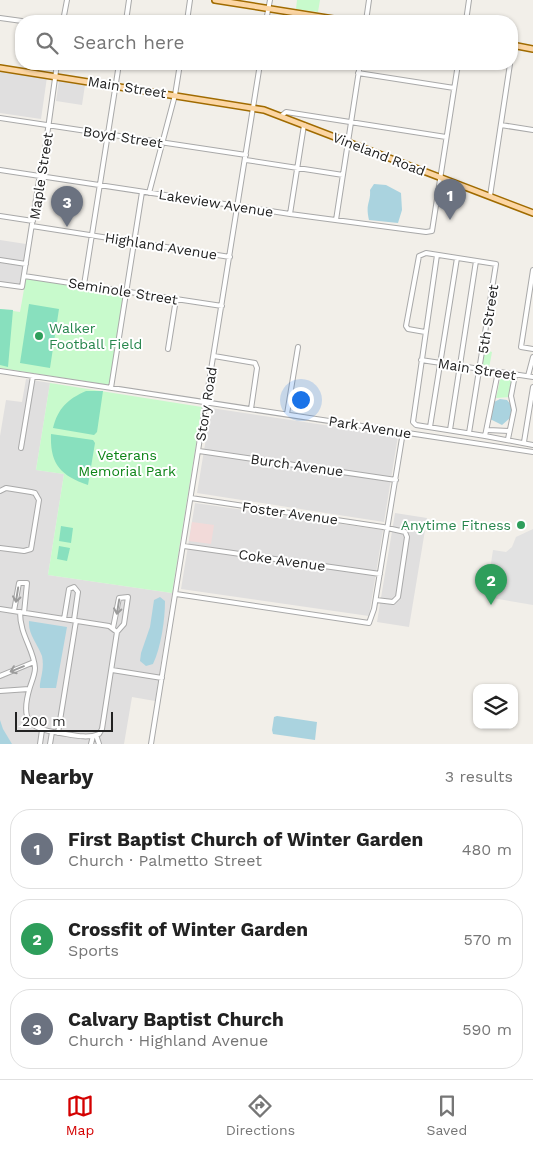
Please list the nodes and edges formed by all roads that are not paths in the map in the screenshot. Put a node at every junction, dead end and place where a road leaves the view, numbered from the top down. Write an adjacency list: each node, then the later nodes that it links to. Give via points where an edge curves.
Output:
1 (67, 0): 9 (street)
2 (129, 0): 10 (street)
3 (190, 0): 11 (street)
4 (217, 0): 8 (main road)
5 (270, 0): 8 (street)
6 (369, 0): 14 (street)
7 (469, 0): 15 (street)
8 (268, 10): 12 (street); 13 (main road)
9 (65, 15)
10 (127, 15)
11 (188, 15)
12 (267, 15)
13 (303, 15)
14 (367, 15)
15 (467, 15)
16 (0, 18): 17 (street)
17 (15, 20)
18 (518, 48): 19 (main road)
19 (533, 49)
20 (0, 68): 29 (main road, Main Street)
21 (56, 70): 29 (street, Maple Street)
22 (118, 70): 30 (street)
23 (179, 70): 32 (street)
24 (259, 70): 33 (street, Story Road)
25 (359, 70): 28 (street)
26 (457, 70): 31 (street)
27 (509, 70): 38 (street)
28 (358, 73): 31 (street); 36 (street)
29 (56, 76): 30 (main road, Main Street); 39 (street, Maple Street)
30 (115, 86): 32 (main road, Main Street); 41 (street)
31 (454, 88): 42 (street)
32 (176, 95): 33 (main road, Main Street); 44 (street)
33 (253, 107): 34 (main road, Vineland Road); 45 (street, Story Road)
34 (281, 116): 36 (street, via 286,112); 37 (main road, Vineland Road)
35 (0, 118): 39 (street, Boyd Street)
36 (350, 122): 42 (street); 43 (street)
37 (304, 125): 43 (main road, Vineland Road); 46 (street)
38 (501, 125): 40 (street); 54 (street)
39 (49, 126): 41 (street, Boyd Street); 49 (street, Maple Street)
40 (533, 130)
41 (108, 134): 44 (street, Boyd Street); 51 (street)
42 (446, 137): 50 (street)
43 (347, 142): 48 (street); 50 (main road, Vineland Road)
44 (163, 143): 45 (street, Boyd Street); 53 (street)
45 (246, 157): 46 (street, Boyd Street); 55 (street, Story Road)
46 (297, 167): 48 (street, Boyd Street); 57 (street)
47 (0, 170): 49 (street, Lakeview Avenue)
48 (343, 175): 59 (street)
49 (40, 176): 51 (street, Lakeview Avenue); 60 (street, Maple Street)
50 (440, 178): 54 (main road, Vineland Road); 59 (street, Lakeview Avenue, via 432,231 419,233)
51 (100, 185): 52 (street, Lakeview Avenue); 61 (street)
52 (142, 192): 53 (street, Lakeview Avenue); 62 (street)
53 (149, 193): 55 (street, Lakeview Avenue)
54 (490, 196): 56 (main road, Vineland Road)
55 (238, 206): 57 (street, Lakeview Avenue); 64 (street, Story Road)
56 (533, 213)
57 (290, 214): 59 (street, Lakeview Avenue)
58 (0, 216): 60 (street, Highland Avenue)
59 (336, 220)
60 (33, 224): 61 (street, Highland Avenue); 68 (street, Maple Street)
61 (92, 235): 62 (street, Highland Avenue); 72 (street)
62 (133, 242): 64 (street, Highland Avenue); 73 (street)
63 (437, 255): 65 (street, 5th Street); 76 (street); 76 (street, via 426,253 419,256 406,326)
64 (230, 257): 75 (street, Story Road)
65 (457, 258): 67 (street, 5th Street); 83 (street)
66 (0, 260): 68 (street)
67 (476, 261): 84 (street); 87 (street, 5th Street, via 496,264)
68 (26, 264): 70 (street, Maple Street)
69 (533, 270): 79 (street, via 521,347)
70 (24, 276): 71 (street, Maple Street, via 22,287); 72 (street, Seminole Street)
71 (0, 284)
72 (84, 285): 73 (street, Seminole Street)
73 (126, 292): 74 (street, Seminole Street); 93 (street)
74 (176, 299): 75 (street, Seminole Street); 78 (street)
75 (222, 306): 80 (street, Story Road)
76 (425, 332): 82 (street)
77 (298, 347): 96 (street)
78 (168, 349)
79 (533, 349)
80 (214, 356): 94 (street, Story Road); 95 (street, via 255,363)
81 (533, 357): 85 (street)
82 (420, 360): 83 (street, Main Street); 97 (street, via 412,420 416,425)
83 (440, 363): 84 (street, Main Street); 97 (street)
84 (460, 366): 87 (street, Main Street); 98 (street)
85 (532, 366): 91 (street)
86 (0, 370): 90 (street, Park Avenue)
87 (480, 370): 88 (street, Main Street); 102 (street, 5th Street)
88 (498, 372): 89 (street, Main Street); 99 (street)
89 (515, 374): 91 (street, Main Street); 100 (street, via 511,396 514,410)
90 (33, 376): 93 (street, Park Avenue); 107 (street)
91 (531, 377)
92 (533, 387): 105 (street)
93 (111, 388): 94 (street, Park Avenue)
94 (207, 402): 95 (street, Park Avenue); 108 (street, Story Road)
95 (251, 409): 96 (street, Park Avenue)
96 (288, 414): 101 (street, Park Avenue)
97 (430, 427): 98 (street)
98 (450, 430): 102 (street)
99 (488, 430): 100 (street); 103 (street)
100 (509, 431): 104 (street)
101 (403, 432): 109 (street, Park Avenue); 110 (street)
102 (469, 433): 103 (street)
103 (485, 436): 104 (street)
104 (508, 440): 105 (street)
105 (524, 442): 106 (street)
106 (533, 446)
107 (21, 448)
108 (199, 451): 110 (street, Burch Avenue); 112 (street, Story Road)
109 (533, 452)
110 (396, 480): 113 (street)
111 (0, 491): 115 (street, via 6,488 31,492 38,500 30,549)
112 (191, 498): 113 (street, Foster Avenue); 114 (street, Story Road)
113 (388, 528): 116 (street); 118 (street, via 407,534 398,596 393,602)
114 (184, 546): 116 (street, Coke Avenue); 117 (street, Story Road)
115 (0, 548)
116 (380, 574): 118 (street)
117 (176, 594): 118 (street, via 369,623); 129 (street, Story Road)
118 (376, 600)
119 (0, 609): 120 (street)
120 (14, 611): 121 (street); 121 (street, one-way to 120, via 27,583 19,583)
121 (22, 613): 122 (street); 126 (street, via 23,635)
122 (64, 619): 123 (street); 123 (street, via 69,589 74,587 78,592)
123 (75, 621): 124 (street); 134 (street)
124 (113, 628): 125 (street); 125 (street, one-way to 124, via 124,624 128,597 119,598)
125 (117, 632): 127 (street)
126 (34, 662): 128 (street, one-way to 128); 130 (street)
127 (112, 670): 129 (street); 135 (street, via 102,729)
128 (0, 676)
129 (162, 678): 140 (street, Story Road)
130 (29, 689): 131 (street); 132 (street, via 27,717 31,724)
131 (0, 690)
132 (42, 730): 133 (street); 136 (street)
133 (52, 732): 134 (street); 137 (street)
134 (58, 733): 135 (street)
135 (94, 736): 138 (street); 139 (street)
136 (40, 744)
137 (50, 744)
138 (91, 744)
139 (98, 744)
140 (151, 744)

